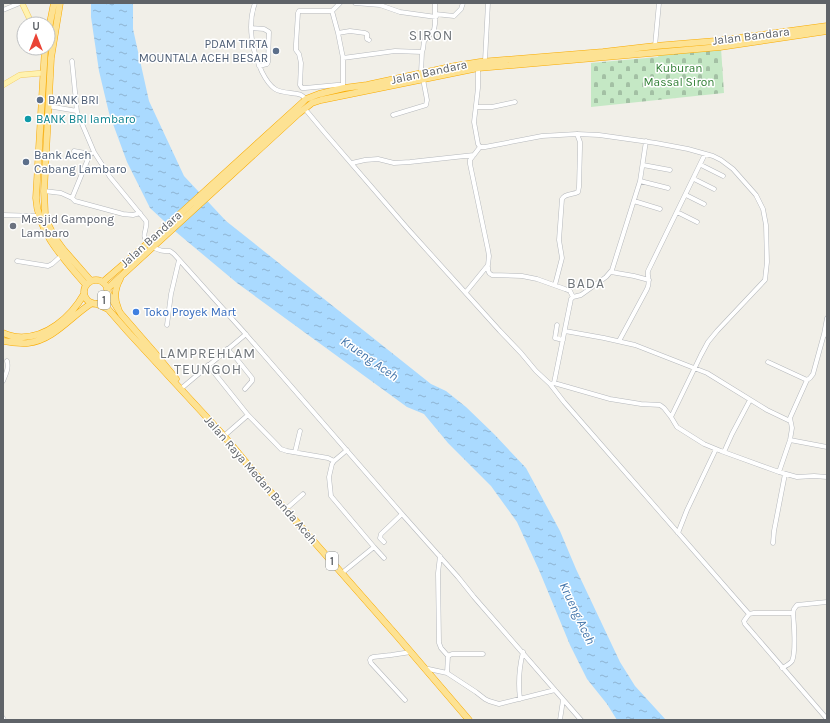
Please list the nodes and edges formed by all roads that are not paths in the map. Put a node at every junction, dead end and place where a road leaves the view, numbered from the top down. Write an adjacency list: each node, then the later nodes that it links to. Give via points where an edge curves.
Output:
1 (21, 3): 11 (street); 13 (main road)
2 (54, 3): 14 (highway)
3 (60, 3): 38 (highway, via 53,39)
4 (255, 3): 17 (street)
5 (340, 3): 12 (street)
6 (355, 3): 15 (street)
7 (435, 3): 15 (street)
8 (463, 3): 15 (street, via 454,16)
9 (488, 3): 25 (street)
10 (659, 3): 21 (street)
11 (3, 10)
12 (332, 11): 19 (street); 33 (street, via 298,11 296,50 301,63)
13 (28, 16)
14 (51, 16)
15 (436, 16): 22 (street, via 434,30 424,41)
16 (827, 26): 21 (highway, Jalan Bandara, via 716,41)
17 (251, 28): 27 (street); 27 (street, via 266,30 270,34 268,62)
18 (827, 31): 28 (highway, Jalan Bandara, via 720,47)
19 (338, 33): 20 (street, via 365,33); 24 (street)
20 (369, 40)
21 (655, 46): 25 (highway, Jalan Bandara)
22 (422, 52): 24 (street, via 395,51); 30 (street)
23 (44, 56): 29 (highway)
24 (342, 58): 32 (street)
25 (485, 61): 30 (highway, Jalan Bandara, via 454,66)
26 (72, 62): 41 (street)
27 (259, 66): 35 (street, via 272,86 282,92)
28 (478, 68): 30 (highway, Jalan Bandara); 39 (street)
29 (43, 73): 31 (main road, via 20,75); 69 (highway, via 36,198)
30 (422, 76): 34 (highway, Jalan Bandara); 43 (street, via 426,105)
31 (3, 85)
32 (344, 86): 33 (street); 34 (highway, Jalan Bandara); 36 (highway, Jalan Bandara)
33 (302, 88): 35 (street)
34 (368, 88): 40 (highway, Jalan Bandara, via 321,100)
35 (300, 94): 36 (street)
36 (306, 99): 42 (highway, Jalan Bandara)
37 (514, 102): 39 (street, via 492,107)
38 (48, 106): 41 (street); 60 (highway)
39 (476, 107): 46 (street, via 474,122)
40 (305, 109): 42 (highway, Jalan Bandara); 51 (street)
41 (77, 110): 48 (street)
42 (297, 111): 71 (highway, Jalan Bandara)
43 (394, 115)
44 (577, 134): 45 (street); 46 (street, via 542,136); 81 (street, via 580,142 579,187 578,192 565,195 562,199 559,240 562,258)
45 (646, 141): 49 (street); 53 (street)
46 (480, 147): 50 (street)
47 (74, 151): 48 (street)
48 (92, 153): 62 (street); 67 (street)
49 (705, 154): 52 (street); 102 (street, via 721,160 730,167 760,200 766,225 767,262 765,280 708,342)
50 (474, 155): 51 (street, via 410,162 365,160); 75 (street, via 470,164 488,250)
51 (352, 163): 83 (street)
52 (701, 164): 55 (street); 56 (street)
53 (643, 165): 54 (street); 57 (street)
54 (670, 170)
55 (723, 176)
56 (694, 179): 59 (street); 61 (street)
57 (640, 181): 58 (street); 63 (street)
58 (668, 188)
59 (714, 189)
60 (44, 191): 62 (street, via 61,193); 80 (highway, via 46,220 55,238)
61 (686, 195): 64 (street); 66 (street)
62 (72, 198): 67 (street, via 75,202 110,211 133,215)
63 (634, 201): 65 (street); 76 (street)
64 (704, 204)
65 (660, 209)
66 (678, 212): 70 (street); 78 (street, via 648,271)
67 (140, 213): 71 (street, via 147,225 144,235)
68 (3, 215): 69 (street)
69 (39, 216): 72 (highway, via 51,243)
70 (698, 222)
71 (151, 245): 73 (street, via 159,251 170,251); 77 (highway, Jalan Bandara); 79 (highway, Jalan Bandara)
72 (61, 256): 74 (street, via 48,266); 80 (highway)
73 (179, 260): 90 (street); 93 (street)
74 (18, 261)
75 (488, 265): 81 (street, via 489,274 492,275 522,276); 83 (street)
76 (611, 272): 78 (street); 85 (street, via 581,295)
77 (123, 274): 82 (highway, Jalan Bandara); 87 (highway, via 117,284 116,293 116,304)
78 (649, 280): 97 (street, via 647,289)
79 (103, 282): 80 (highway, 1, via 96,280); 82 (highway, 1)
80 (88, 283): 84 (highway, 1)
81 (556, 285): 85 (street, via 570,291)
82 (107, 291): 86 (highway, 1, via 104,301); 87 (highway, Jalan Raya Medan Banda Aceh / 1)
83 (466, 292): 105 (street, via 536,371)
84 (84, 294): 86 (highway, 1, via 86,300); 92 (highway, via 78,305 61,322 45,332 24,338)
85 (573, 297): 91 (street)
86 (94, 304): 96 (highway, via 82,309 42,339 28,343); 109 (highway, Jalan Raya Medan Banda Aceh / 1, via 108,309)
87 (121, 314): 106 (highway, Jalan Raya Medan Banda Aceh / 1)
88 (827, 318): 94 (street)
89 (557, 324): 95 (street, via 555,338)
90 (167, 325)
91 (565, 331): 95 (street); 97 (street)
92 (3, 333)
93 (246, 334): 98 (street); 118 (street)
94 (826, 335): 103 (street, via 813,374)
95 (563, 340): 105 (street)
96 (3, 341)
97 (619, 341): 102 (street)
98 (227, 350): 101 (street); 107 (street, via 252,378)
99 (7, 361): 104 (street)
100 (768, 362): 103 (street)
101 (208, 365): 106 (street); 110 (street)
102 (694, 368): 108 (street, via 707,373); 111 (street)
103 (807, 380): 112 (street)
104 (3, 381)
105 (552, 383): 111 (street, via 610,400 660,405); 128 (street, via 564,402)
106 (183, 387): 109 (highway, Jalan Raya Medan Banda Aceh / 1)
107 (245, 389)
108 (750, 400): 112 (street); 120 (street)
109 (194, 403): 114 (highway, Jalan Raya Medan Banda Aceh / 1)
110 (248, 415): 114 (street); 119 (street, via 281,449)
111 (671, 417): 117 (street, via 677,427)
112 (790, 421): 115 (street)
113 (300, 431): 119 (street)
114 (224, 436): 126 (highway, Jalan Raya Medan Banda Aceh / 1)
115 (790, 440): 116 (street); 122 (street)
116 (827, 448)
117 (716, 449): 120 (street); 128 (street)
118 (347, 450): 121 (street); 127 (street)
119 (295, 452): 121 (street)
120 (724, 452): 122 (street)
121 (334, 461): 131 (street, via 329,477 331,496)
122 (779, 472): 123 (street)
123 (785, 474): 124 (street, via 797,477); 130 (street)
124 (827, 477)
125 (303, 494): 126 (street)
126 (286, 509): 134 (highway, Jalan Raya Medan Banda Aceh / 1)
127 (402, 514): 129 (street, via 381,534 380,538); 132 (street)
128 (678, 533): 137 (street)
129 (384, 542)
130 (773, 543)
131 (374, 547): 133 (street); 134 (street)
132 (440, 556): 139 (street); 141 (street, via 440,648)
133 (384, 558)
134 (342, 573): 138 (highway, Jalan Raya Medan Banda Aceh / 1)
135 (827, 602): 136 (street, via 797,606)
136 (794, 613): 137 (street); 143 (street, via 793,658 790,664)
137 (749, 614): 143 (street, via 744,621 745,624)
138 (411, 652): 142 (highway, Jalan Raya Medan Banda Aceh / 1); 147 (street, via 373,657 370,660)
139 (522, 652): 145 (street); 146 (street)
140 (483, 654): 141 (street)
141 (448, 656): 144 (street)
142 (424, 668): 144 (street); 150 (highway, Jalan Raya Medan Banda Aceh / 1)
143 (782, 668): 149 (street)
144 (447, 673): 146 (street, via 489,701 499,704)
145 (555, 690): 146 (street); 148 (street)
146 (520, 699)
147 (405, 700)
148 (563, 700): 151 (street); 152 (street)
149 (827, 719)
150 (469, 720)
151 (560, 720)
152 (580, 720)

